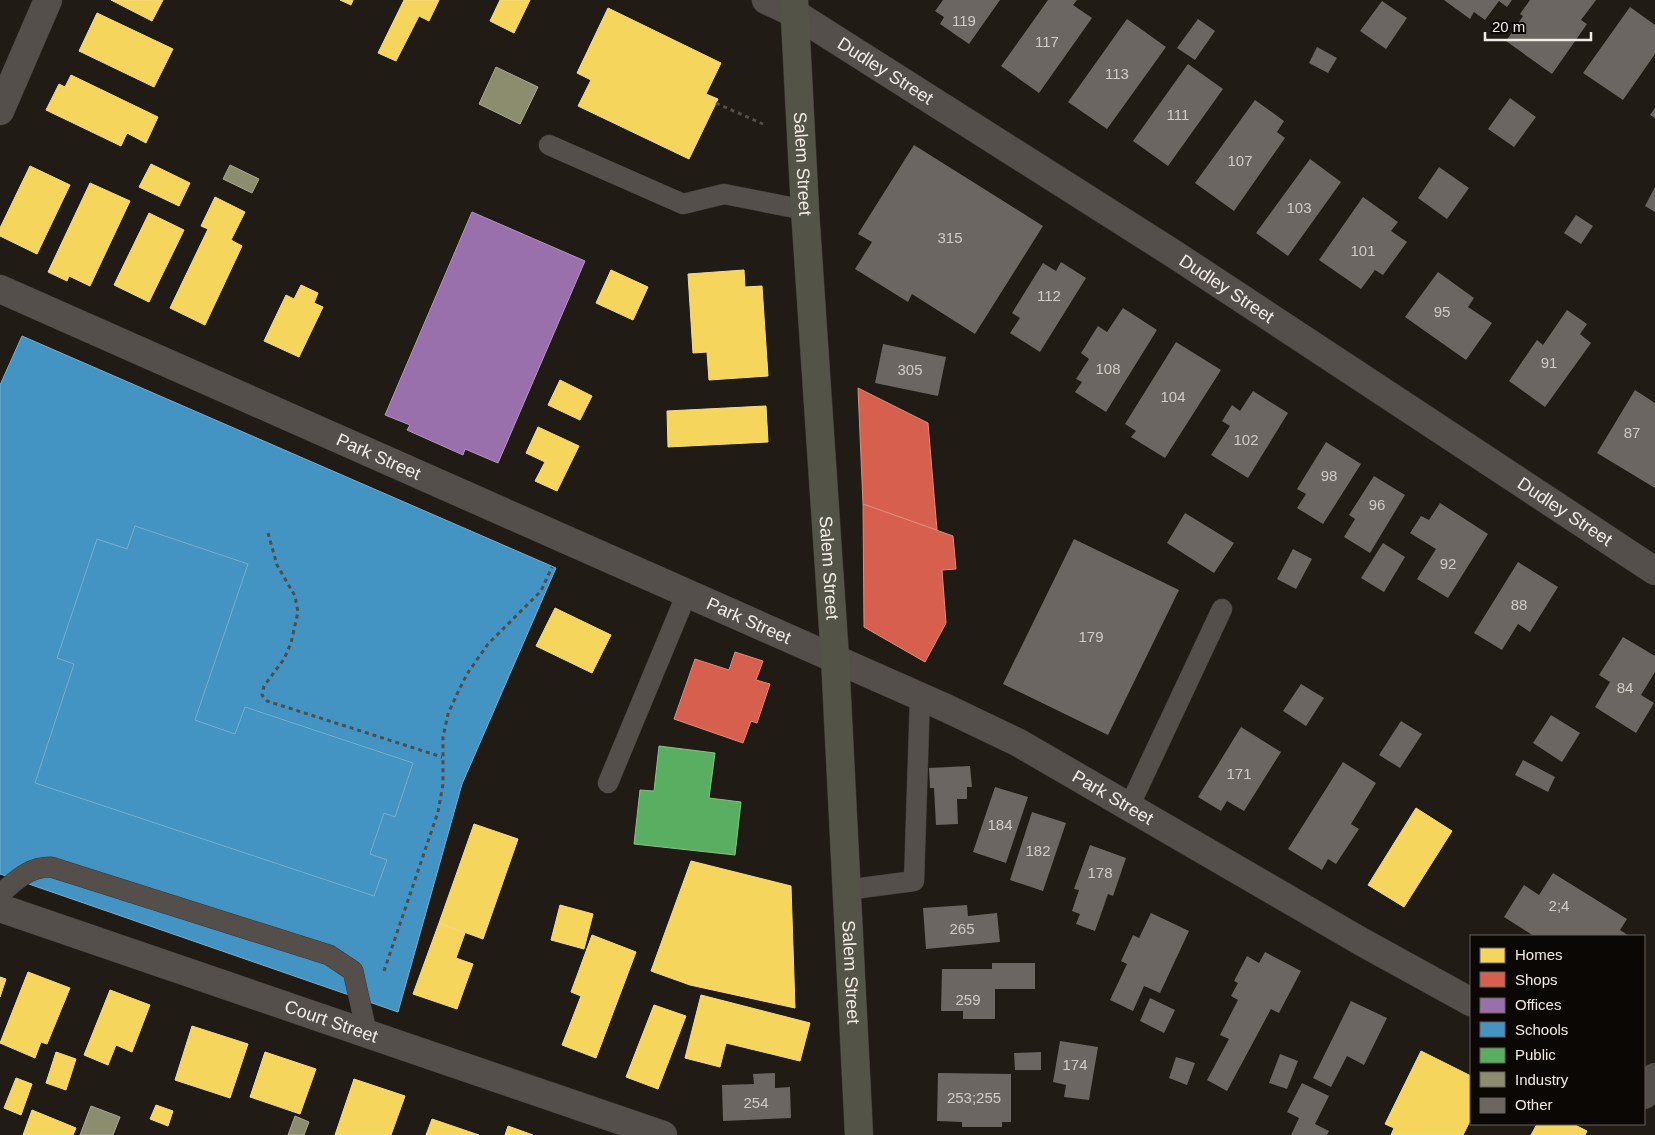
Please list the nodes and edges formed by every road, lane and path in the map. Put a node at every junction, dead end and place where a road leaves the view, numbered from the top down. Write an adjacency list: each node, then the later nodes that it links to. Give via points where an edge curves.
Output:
1 (48, 0): 5 (street)
2 (766, 0): 3 (street, Dudley Street)
3 (794, 6): 8 (main road, Salem Street); 12 (street, Dudley Street)
4 (716, 103): 6 (path)
5 (0, 111)
6 (763, 124)
7 (549, 145): 8 (lane, via 683,204 724,194)
8 (805, 210): 15 (main road, Salem Street)
9 (0, 289): 13 (street, Park Street)
10 (268, 534): 17 (path, via 277,564 295,596 298,612 291,643 284,659 264,686 262,695 267,701)
11 (554, 562): 17 (path, via 541,591 488,644 467,674 448,714)
12 (1655, 571)
13 (687, 593): 15 (street, Park Street); 18 (lane)
14 (1222, 609): 19 (lane)
15 (835, 658): 16 (street, Park Street); 20 (main road, Salem Street)
16 (920, 696): 19 (street, Park Street, via 1019,744); 20 (lane, via 914,881)
17 (442, 757): 23 (path, via 443,784 438,812)
18 (608, 783)
19 (1128, 807): 24 (street, Park Street)
20 (846, 890): 29 (main road, Salem Street)
21 (0, 894): 25 (lane, via 30,870 51,867 329,956 353,971)
22 (0, 908): 25 (street, Court Street)
23 (383, 974)
24 (1470, 1001)
25 (367, 1034): 28 (street, Court Street)
26 (1655, 1077): 27 (street)
27 (1645, 1094)
28 (663, 1135)
29 (859, 1135)

